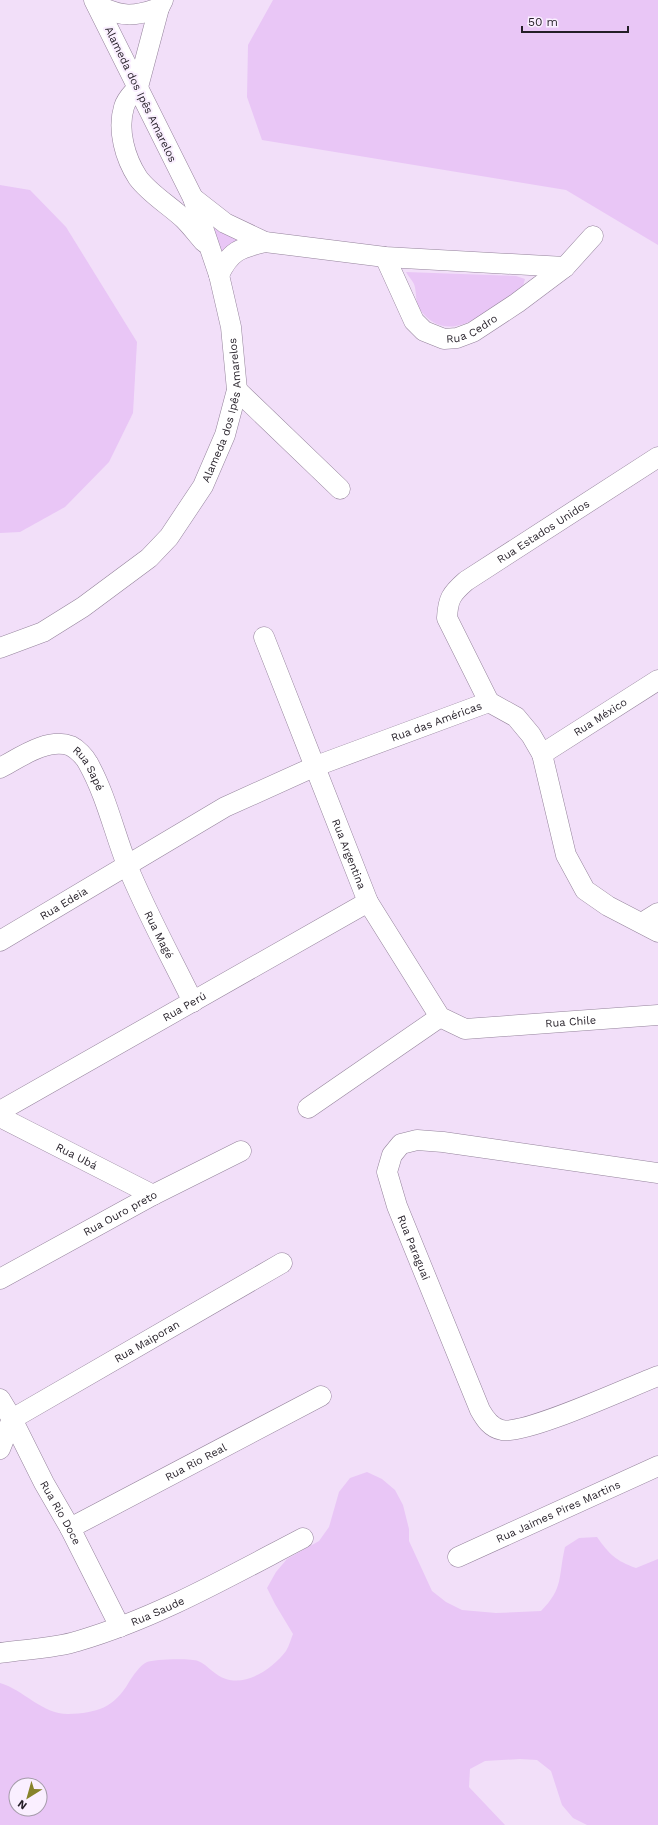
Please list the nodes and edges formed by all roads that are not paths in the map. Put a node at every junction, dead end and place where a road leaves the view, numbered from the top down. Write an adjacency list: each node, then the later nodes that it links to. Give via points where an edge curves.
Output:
1 (96, 3): 2 (street, via 113,13 131,15 145,13); 3 (street, Alameda dos Ipês Amarelos)
2 (161, 4): 3 (street)
3 (138, 87): 4 (street, Alameda dos Ipês Amarelos); 7 (street, via 124,107 123,139 130,162 138,178 183,218)
4 (193, 198): 6 (street, via 225,223); 7 (street, Alameda dos Ipês Amarelos)
5 (593, 236): 9 (street, Rua Cedro)
6 (265, 242): 8 (street); 10 (street, via 243,247 232,254 224,263)
7 (210, 248): 10 (street, Alameda dos Ipês Amarelos)
8 (385, 257): 9 (street); 9 (street, Rua Cedro, via 414,321 424,331 444,340 473,332)
9 (565, 267)
10 (219, 275): 11 (street, Alameda dos Ipês Amarelos, via 231,327)
11 (237, 390): 13 (street); 15 (street, Alameda dos Ipês Amarelos, via 225,435 203,486 169,537 149,558 83,607 43,632)
12 (658, 457): 17 (street, Rua Estados Unidos, via 452,592 446,618)
13 (340, 489)
14 (264, 637): 19 (street, Rua Argentina)
15 (0, 648)
16 (658, 680): 18 (street, Rua México)
17 (489, 702): 18 (street, Rua das Américas, via 516,717); 19 (street, Rua das Américas)
18 (542, 754): 23 (street, Rua das Américas, via 566,855 585,890 596,898)
19 (316, 766): 21 (street, Rua das Américas, via 225,807); 22 (street, Rua Argentina)
20 (0, 768): 21 (street, Rua Sapé, via 22,756 59,744 70,746 78,752 88,762 100,789)
21 (127, 866): 24 (street, Rua Edeia); 25 (street, Rua Magé)
22 (368, 902): 25 (street, Rua Perú); 27 (street, Rua Argentina)
23 (653, 923)
24 (0, 941)
25 (193, 1002): 29 (street, Rua Perú)
26 (658, 1015): 27 (street, Rua Chile, via 465,1029)
27 (440, 1017): 28 (street)
28 (308, 1108)
29 (0, 1111)
30 (0, 1117): 33 (street, Rua Ubá)
31 (241, 1151): 33 (street, Rua Ouro preto)
32 (658, 1173): 36 (street, Rua Paraguai, via 417,1140 401,1144 392,1155 387,1172 397,1206 480,1410 485,1420 494,1427 512,1430 537,1425)
33 (153, 1195): 35 (street, Rua Ouro preto)
34 (282, 1263): 39 (street, Rua Maiporan)
35 (0, 1279)
36 (658, 1376)
37 (321, 1396): 42 (street, Rua Rio Real)
38 (0, 1400): 39 (street, Rua Rio Doce)
39 (12, 1419): 40 (street); 42 (street, Rua Rio Doce)
40 (0, 1449)
41 (658, 1466): 44 (street, Rua Jaimes Pires Martins)
42 (70, 1528): 45 (street, Rua Rio Doce)
43 (303, 1538): 45 (street, Rua Saude, via 176,1603)
44 (458, 1557)
45 (120, 1627): 46 (street, Rua Saude, via 77,1642)
46 (0, 1653)

